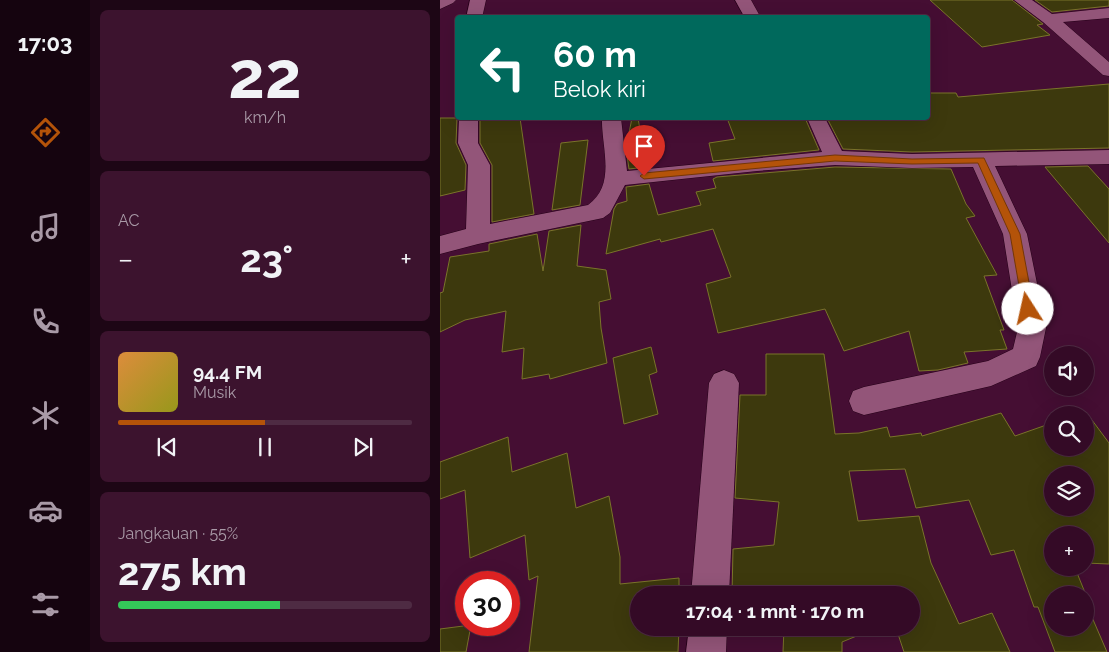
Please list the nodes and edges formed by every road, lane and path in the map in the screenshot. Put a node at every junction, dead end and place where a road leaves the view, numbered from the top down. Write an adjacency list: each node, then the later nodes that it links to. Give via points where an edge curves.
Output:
1 (448, 0): 5 (street)
2 (478, 0): 7 (street)
3 (743, 0): 8 (street)
4 (1022, 0): 9 (street)
5 (440, 4)
6 (1109, 13): 9 (street)
7 (475, 15)
8 (751, 15)
9 (1049, 19): 10 (street)
10 (1109, 71)
11 (468, 120): 18 (street, via 468,142 479,165)
12 (611, 120): 17 (street)
13 (817, 120): 15 (street)
14 (1109, 157): 16 (street)
15 (835, 158): 16 (street); 17 (street)
16 (981, 160): 21 (street, via 1015,234 1032,328 1026,357 992,373)
17 (617, 179): 18 (street, via 602,207 595,212)
18 (478, 235): 19 (street)
19 (440, 245)
20 (724, 383): 22 (street)
21 (864, 401)
22 (711, 586)
23 (707, 636): 24 (street)
24 (706, 652)

